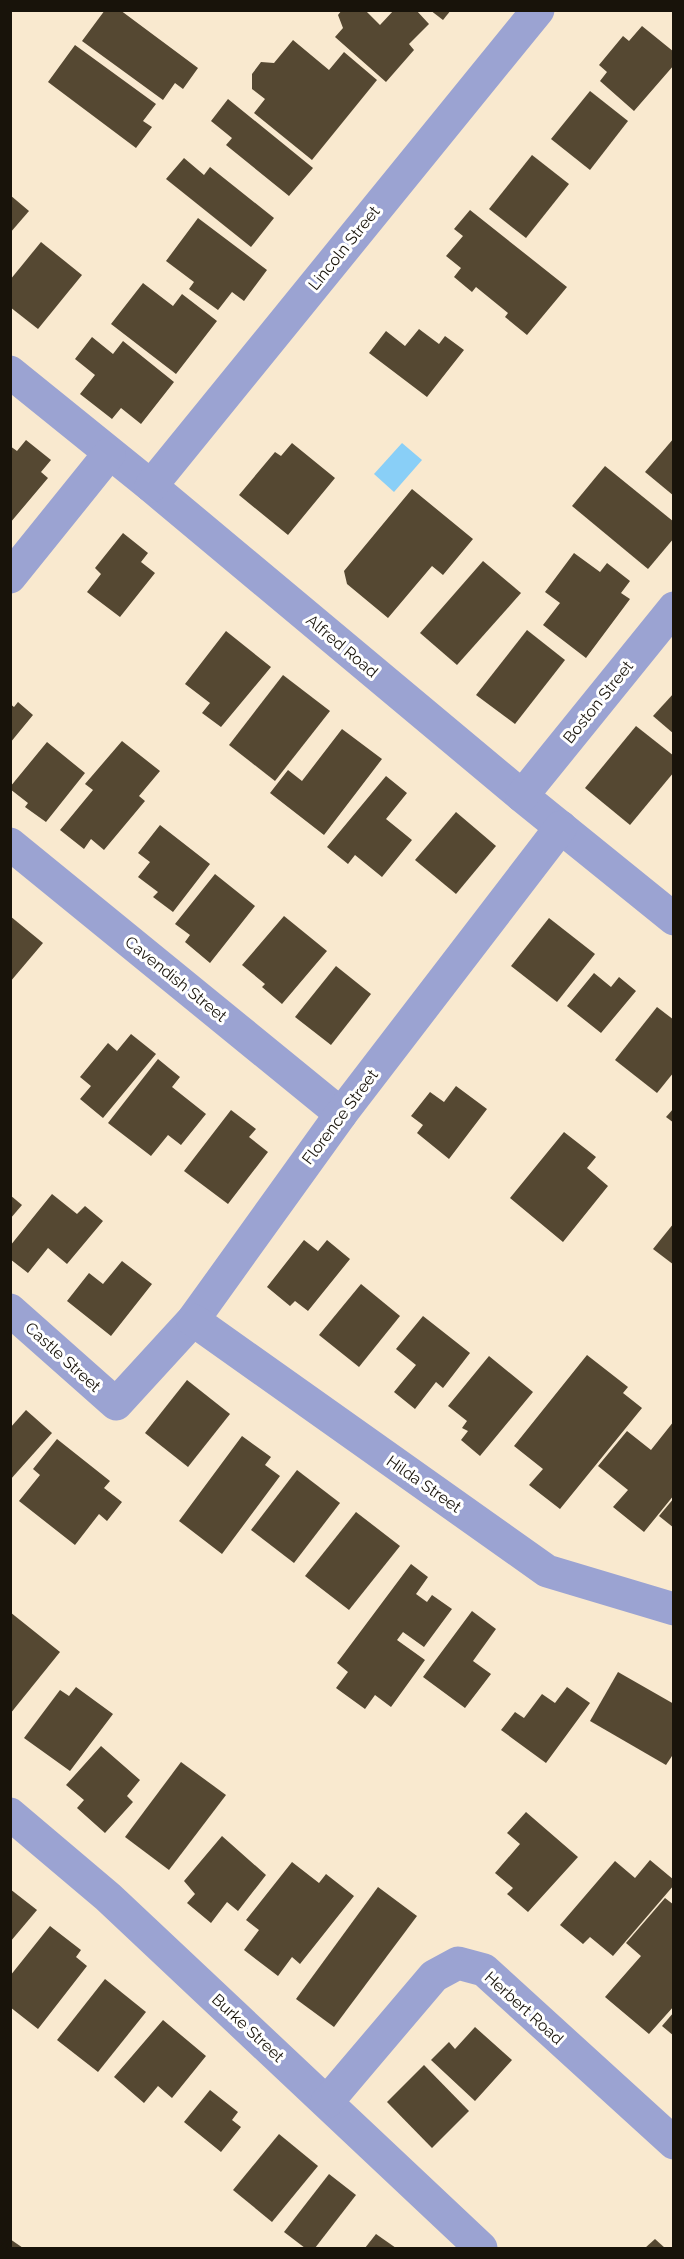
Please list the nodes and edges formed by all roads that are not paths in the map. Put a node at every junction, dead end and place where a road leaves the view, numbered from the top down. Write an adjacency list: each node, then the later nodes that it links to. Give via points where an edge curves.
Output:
1 (538, 10): 4 (street, Lincoln Street)
2 (10, 372): 3 (street, Alfred Road)
3 (109, 454): 4 (street, Alfred Road); 5 (street)
4 (151, 486): 7 (street, Alfred Road)
5 (10, 577)
6 (674, 608): 7 (street, Boston Street)
7 (522, 796): 8 (street, Alfred Road)
8 (561, 827): 10 (street, Alfred Road); 11 (street, Florence Street)
9 (10, 844): 11 (street, Cavendish Street)
10 (674, 919)
11 (341, 1114): 13 (street, Florence Street)
12 (10, 1310): 14 (street, Castle Street)
13 (193, 1320): 14 (street, Florence Street); 15 (street, Hilda Street, via 547,1571)
14 (117, 1404)
15 (674, 1609)
16 (10, 1814): 17 (street, Burke Street, via 108,1897)
17 (327, 2102): 18 (street, Herbert Road, via 434,1976 458,1964 484,1970); 19 (street, Burke Street)
18 (674, 2143)
19 (481, 2248)

